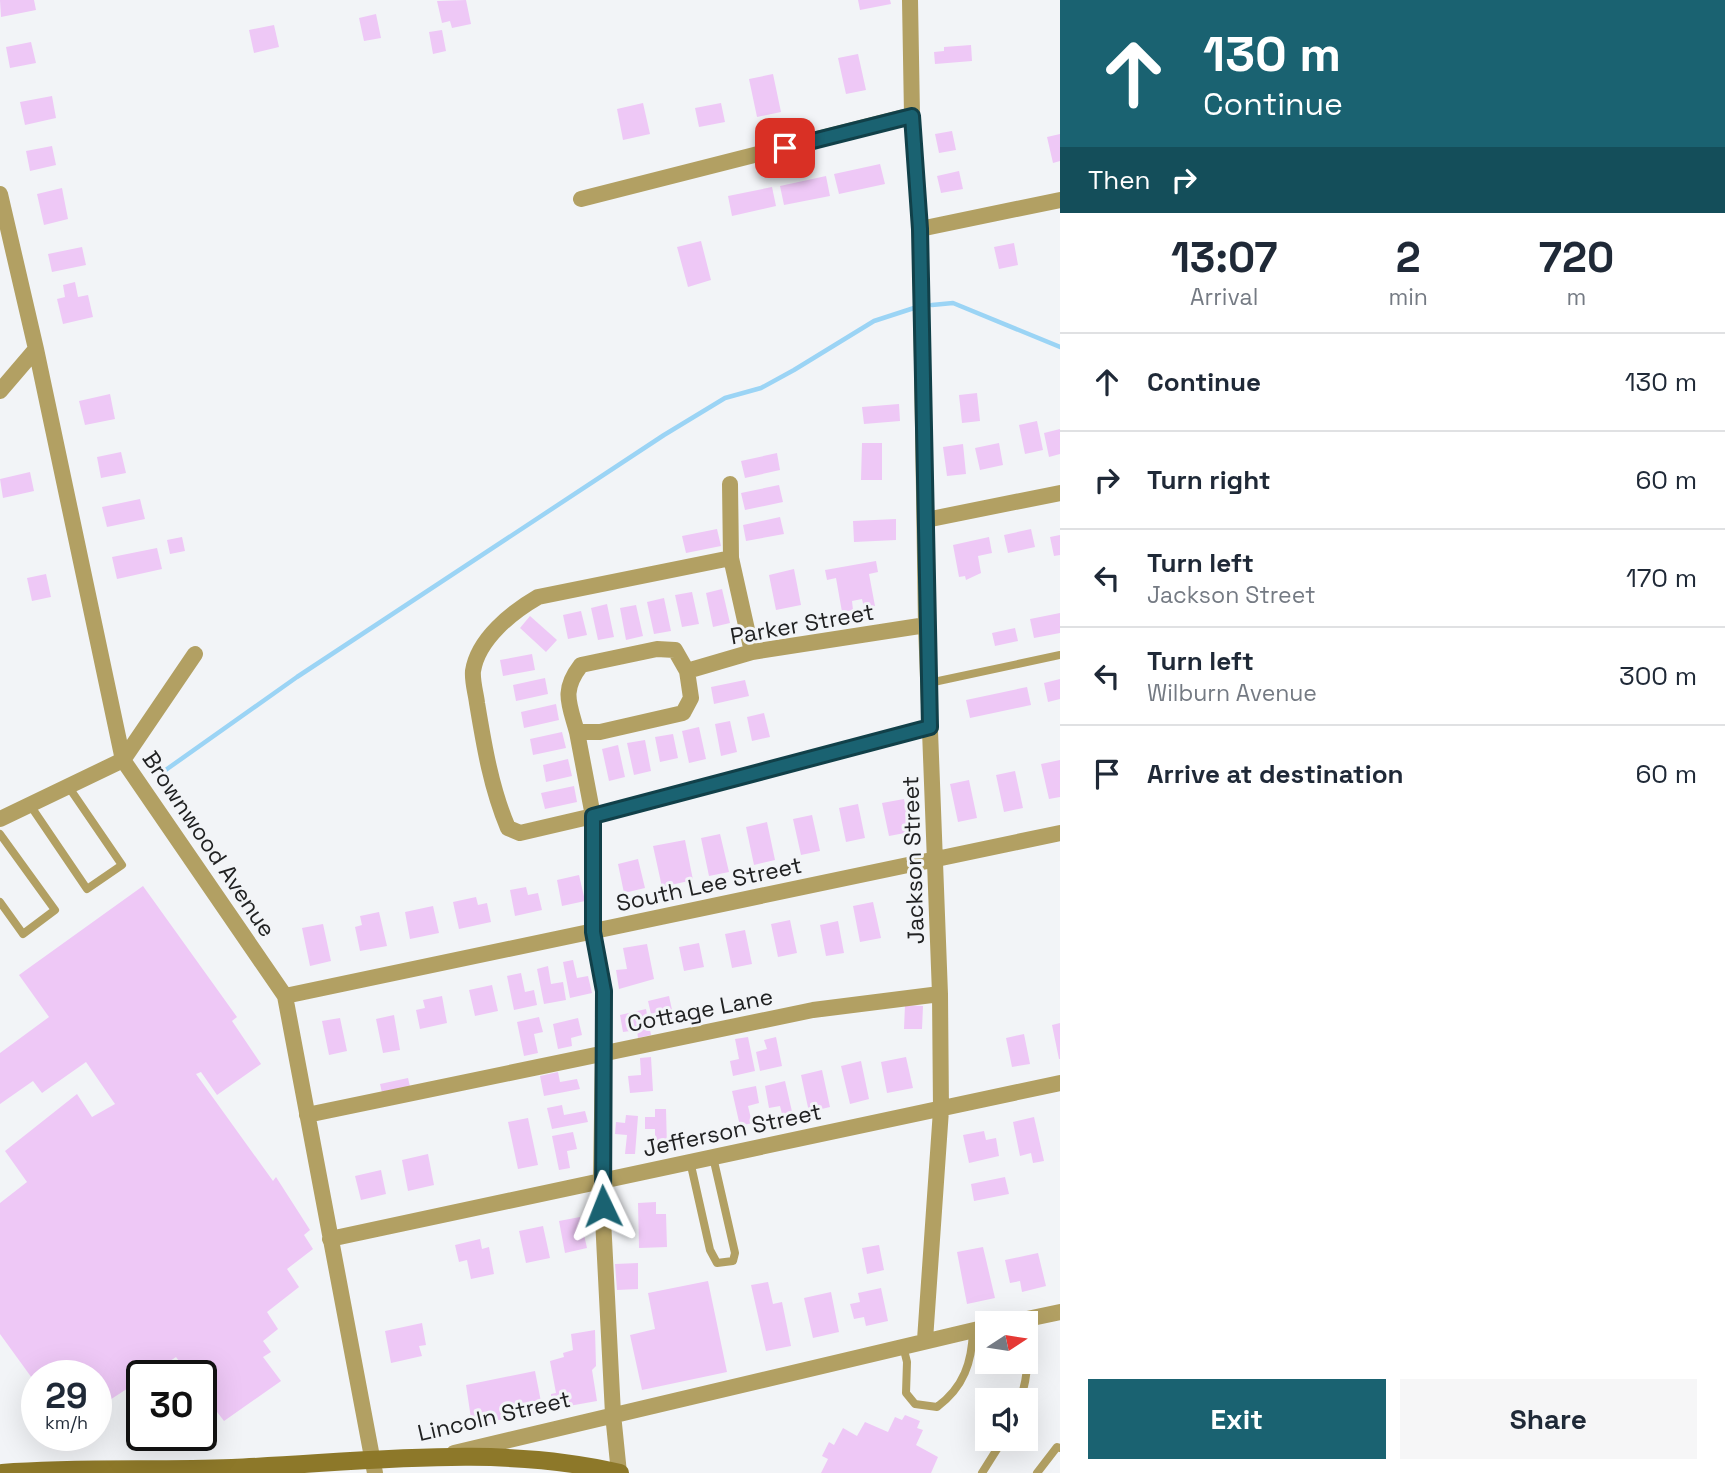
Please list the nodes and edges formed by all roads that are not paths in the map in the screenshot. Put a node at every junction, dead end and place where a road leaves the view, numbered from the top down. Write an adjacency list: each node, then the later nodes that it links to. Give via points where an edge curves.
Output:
1 (910, 0): 2 (street, Jackson Street)
2 (912, 116): 4 (street); 6 (street, Jackson Street)
3 (0, 194): 7 (street, Brownwood Avenue)
4 (580, 199)
5 (1060, 200): 6 (street)
6 (920, 229): 11 (street, Jackson Street)
7 (36, 349): 8 (street); 21 (street, Brownwood Avenue)
8 (0, 391)
9 (730, 484): 12 (street)
10 (1060, 493): 11 (street)
11 (926, 520): 13 (street, Jackson Street)
12 (731, 558): 14 (street); 24 (street, via 538,597 516,609 482,646 473,672 483,741 508,828 520,833)
13 (926, 625): 14 (street, Parker Street); 18 (street, Jackson Street)
14 (752, 652): 17 (street, Parker Street)
15 (195, 654): 21 (street)
16 (1060, 655): 18 (lane)
17 (687, 671): 20 (street, via 691,698 683,713 600,732); 20 (street, via 675,650 666,649 581,665 566,693)
18 (929, 683): 19 (street, Jackson Street)
19 (930, 727): 24 (street); 28 (street, Jackson Street)
20 (577, 732): 24 (street)
21 (123, 760): 22 (street); 32 (street, Brownwood Avenue)
22 (68, 786): 23 (street); 23 (lane, via 122,865 87,889)
23 (30, 804): 25 (street)
24 (593, 816): 30 (street)
25 (0, 819)
26 (1060, 833): 28 (street, South Lee Street)
27 (0, 834): 29 (lane, via 55,910 23,934)
28 (936, 859): 30 (street, South Lee Street); 31 (street, Jackson Street)
29 (0, 902)
30 (593, 932): 32 (street, South Lee Street); 33 (street, via 604,991)
31 (940, 994): 33 (street, Cottage Lane, via 813,1010); 35 (street, Jackson Street)
32 (285, 996): 36 (street, Brownwood Avenue)
33 (603, 1052): 36 (street, Cottage Lane); 39 (street)
34 (1060, 1083): 35 (street, Jefferson Street)
35 (941, 1110): 37 (street, Jefferson Street); 44 (street, Jackson Street)
36 (307, 1115): 40 (street, Brownwood Avenue)
37 (713, 1157): 38 (street, Jefferson Street); 38 (lane, via 735,1253 733,1261 725,1263 717,1263 710,1251)
38 (690, 1161): 39 (street, Jefferson Street)
39 (601, 1180): 40 (street, Jefferson Street); 47 (street)
40 (330, 1239): 51 (street, Brownwood Avenue)
41 (1060, 1312): 42 (street)
42 (1038, 1317)
43 (975, 1330): 44 (street, Lincoln Street)
44 (925, 1340): 46 (street, Lincoln Street)
45 (975, 1345): 46 (lane, via 967,1371 937,1407 915,1404 905,1393)
46 (903, 1346): 47 (street, Lincoln Street)
47 (613, 1414): 50 (street, Lincoln Street); 54 (street)
48 (1060, 1448): 56 (lane)
49 (996, 1451): 55 (lane)
50 (435, 1458): 51 (street, Lincoln Street); 54 (street, via 529,1459)
51 (374, 1468): 52 (street, Lincoln Street)
52 (120, 1471): 53 (street, Lincoln Street)
53 (2, 1473)
54 (619, 1473)
55 (982, 1473)
56 (1037, 1473)

